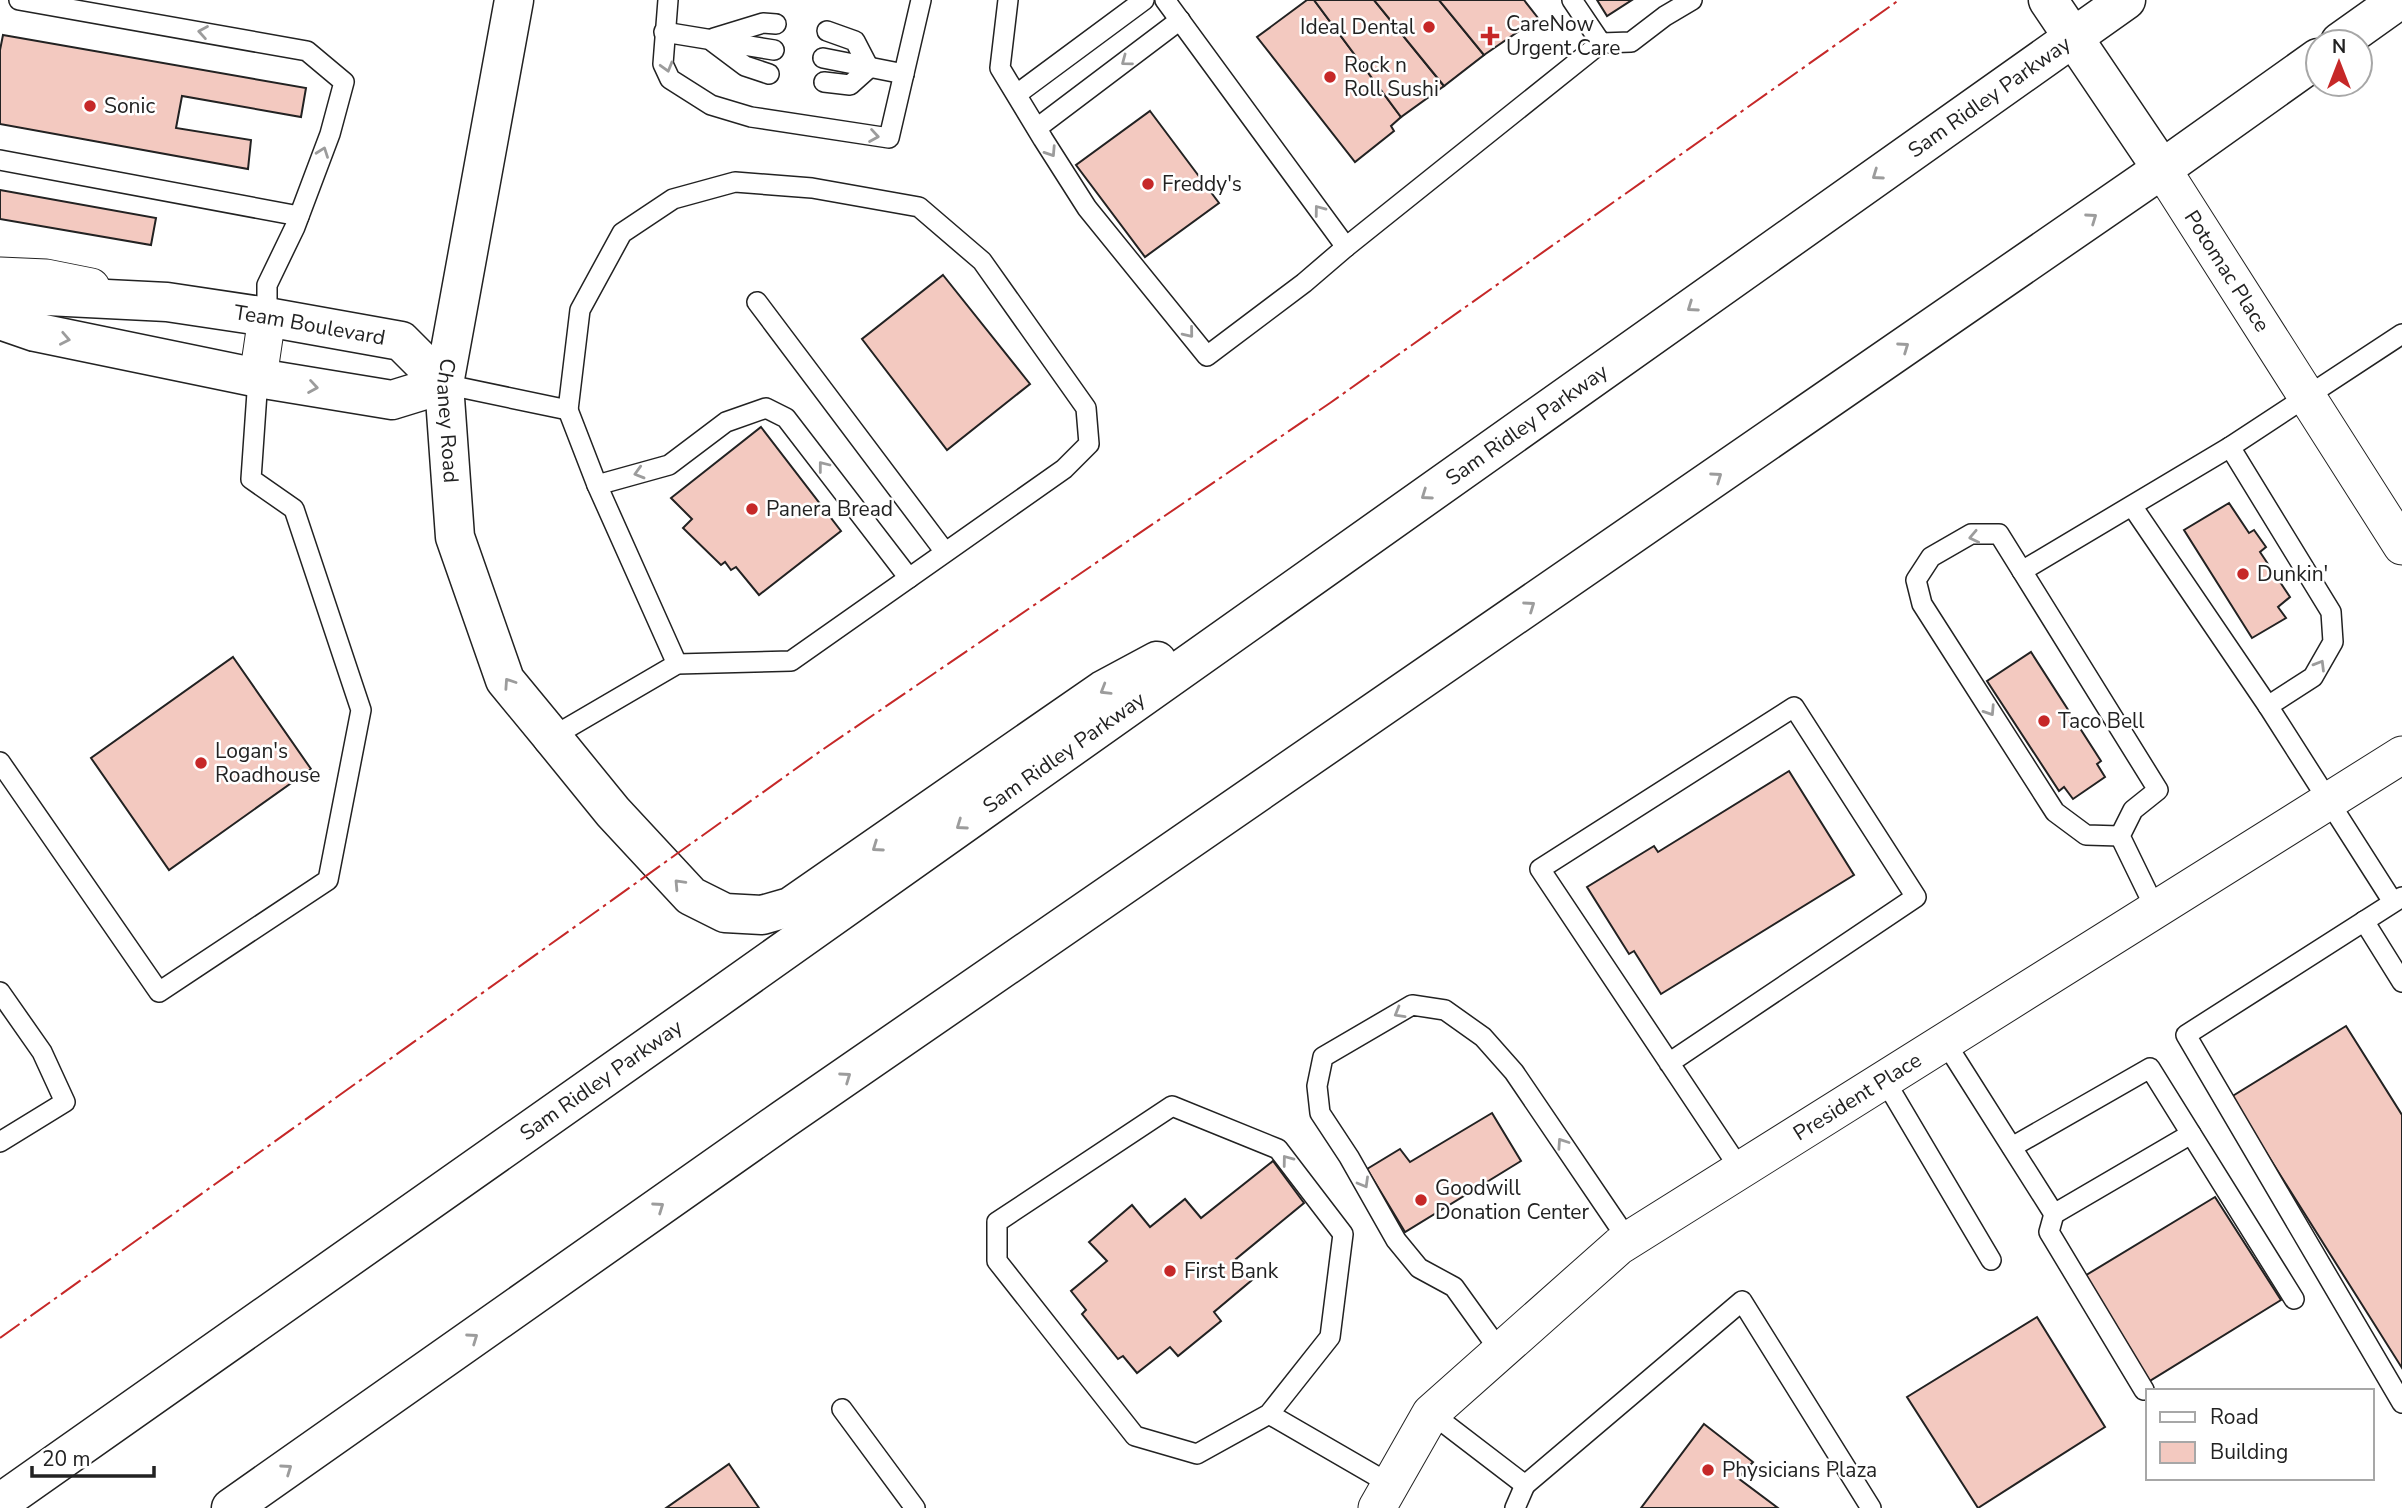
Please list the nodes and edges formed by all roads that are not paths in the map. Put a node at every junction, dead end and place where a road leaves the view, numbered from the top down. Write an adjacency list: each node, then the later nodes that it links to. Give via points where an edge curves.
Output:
1 (19, 0): 34 (lane, one-way to 1, via 344,82 307,51)
2 (514, 0): 44 (main road, Chaney Road)
3 (668, 0): 18 (lane)
4 (921, 0): 28 (lane)
5 (1008, 0): 30 (lane, via 1000,68)
6 (1144, 0): 30 (lane)
7 (1166, 0): 15 (lane)
8 (1572, 0): 22 (lane)
9 (1653, 0): 14 (lane)
10 (1692, 0): 14 (lane)
11 (2048, 0): 20 (main road, Potomac Place)
12 (2126, 0): 20 (main road, Sam Ridley Parkway)
13 (2399, 0): 17 (main road)
14 (1665, 16): 22 (lane, via 1631,42)
15 (1180, 20): 31 (lane, one-way to 31); 35 (lane, one-way to 15)
16 (776, 24): 21 (lane, via 763,23)
17 (2360, 28)
18 (664, 32): 21 (lane); 28 (lane, one-way to 28, via 663,64 670,79 711,104 751,117 890,138)
19 (827, 32): 25 (lane, via 855,41)
20 (2073, 36): 33 (main road, Potomac Place); 53 (main road, Sam Ridley Parkway, one-way to 53)
21 (710, 40): 23 (lane); 27 (lane, via 745,66)
22 (1601, 43): 35 (lane)
23 (774, 50)
24 (823, 58): 25 (lane)
25 (869, 68): 28 (lane); 29 (lane, via 849,85)
26 (2304, 68): 33 (main road)
27 (769, 74)
28 (904, 74)
29 (824, 82)
30 (1017, 94): 31 (lane)
31 (1037, 128): 35 (lane, one-way to 35, via 1087,208 1207,356)
32 (0, 160): 34 (lane)
33 (2162, 169): 45 (street, Potomac Place); 87 (main road, one-way to 33, via 796,1111)
34 (299, 216): 40 (lane, via 267,285)
35 (1346, 247)
36 (0, 276): 37 (street, via 46,278)
37 (167, 302): 39 (main road, Team Boulevard, via 47,296); 40 (main road, Team Boulevard)
38 (757, 302): 51 (lane)
39 (0, 307)
40 (267, 317): 43 (street); 44 (main road, Team Boulevard, via 401,341)
41 (0, 320): 43 (main road, one-way to 43, via 35,332)
42 (2402, 334): 45 (lane)
43 (258, 377): 44 (main road, one-way to 44, via 392,400); 59 (lane, via 251,479 294,509 361,710 327,880 159,992)
44 (444, 384): 46 (lane); 57 (main road, Chaney Road, one-way to 44, via 505,680 454,537)
45 (2306, 395): 47 (lane); 50 (street, Potomac Place)
46 (568, 410): 48 (lane); 51 (lane, via 580,310 622,233 673,199 735,182 812,188 919,207 982,261 1086,408 1089,444 1064,469)
47 (2230, 447): 49 (lane); 56 (lane, one-way to 47, via 2313,677 2333,642 2331,612)
48 (597, 485): 54 (lane, one-way to 48, via 786,418 766,408 726,422 669,465); 55 (lane)
49 (2132, 506): 52 (lane); 56 (lane)
50 (2402, 546)
51 (946, 552): 54 (lane)
52 (2022, 571): 61 (lane, via 2158,790 2133,810); 61 (lane, one-way to 61, via 1999,534 1971,534 1931,557 1916,580 1922,604 2055,812 2086,835)
53 (1315, 574): 57 (main road, Chaney Road, one-way to 57, via 1103,690 790,907 762,915 725,913 691,896); 86 (main road, Sam Ridley Parkway, one-way to 86)
54 (909, 578): 55 (lane, via 791,661)
55 (677, 664): 57 (lane)
56 (2268, 706): 60 (lane)
57 (552, 737)
58 (2402, 755): 60 (street, President Place)
59 (0, 762)
60 (2329, 801): 62 (lane); 63 (street, President Place)
61 (2120, 836): 63 (lane)
62 (2398, 900): 64 (lane)
63 (2155, 908): 67 (street, President Place)
64 (2364, 921): 65 (lane); 80 (lane, via 2186,1035)
65 (2402, 982)
66 (0, 992): 71 (lane, via 42,1052 65,1102)
67 (1945, 1042): 69 (street, President Place); 72 (lane)
68 (1670, 1063): 68 (lane, via 1540,869 1794,707 1916,897); 73 (lane)
69 (1884, 1079): 73 (street, President Place); 76 (lane)
70 (2191, 1134): 72 (lane, via 2150,1068); 74 (lane); 77 (lane)
71 (0, 1142)
72 (2012, 1147): 74 (lane)
73 (1740, 1169): 75 (street, President Place)
74 (2054, 1214): 79 (lane, via 2049,1232)
75 (1628, 1240): 78 (street, President Place); 78 (lane, one-way to 78, via 1514,1072 1483,1038 1445,1010 1412,1005 1323,1057 1317,1086 1320,1113 1396,1240 1419,1268 1454,1287)
76 (1991, 1260)
77 (2294, 1299)
78 (1500, 1352): 83 (street, President Place)
79 (2144, 1390)
80 (2402, 1403)
81 (842, 1409): 88 (lane)
82 (1269, 1413): 82 (lane, one-way to 82, via 1330,1337 1343,1234 1278,1149 1172,1106 996,1222 996,1261 1135,1436 1197,1454); 85 (lane)
83 (1431, 1413): 84 (lane); 85 (street, President Place)
84 (1525, 1485): 89 (lane); 90 (lane, via 1742,1301)
85 (1383, 1496)
86 (0, 1503)
87 (231, 1508)
88 (915, 1508)
89 (1515, 1508)
90 (1871, 1508)

